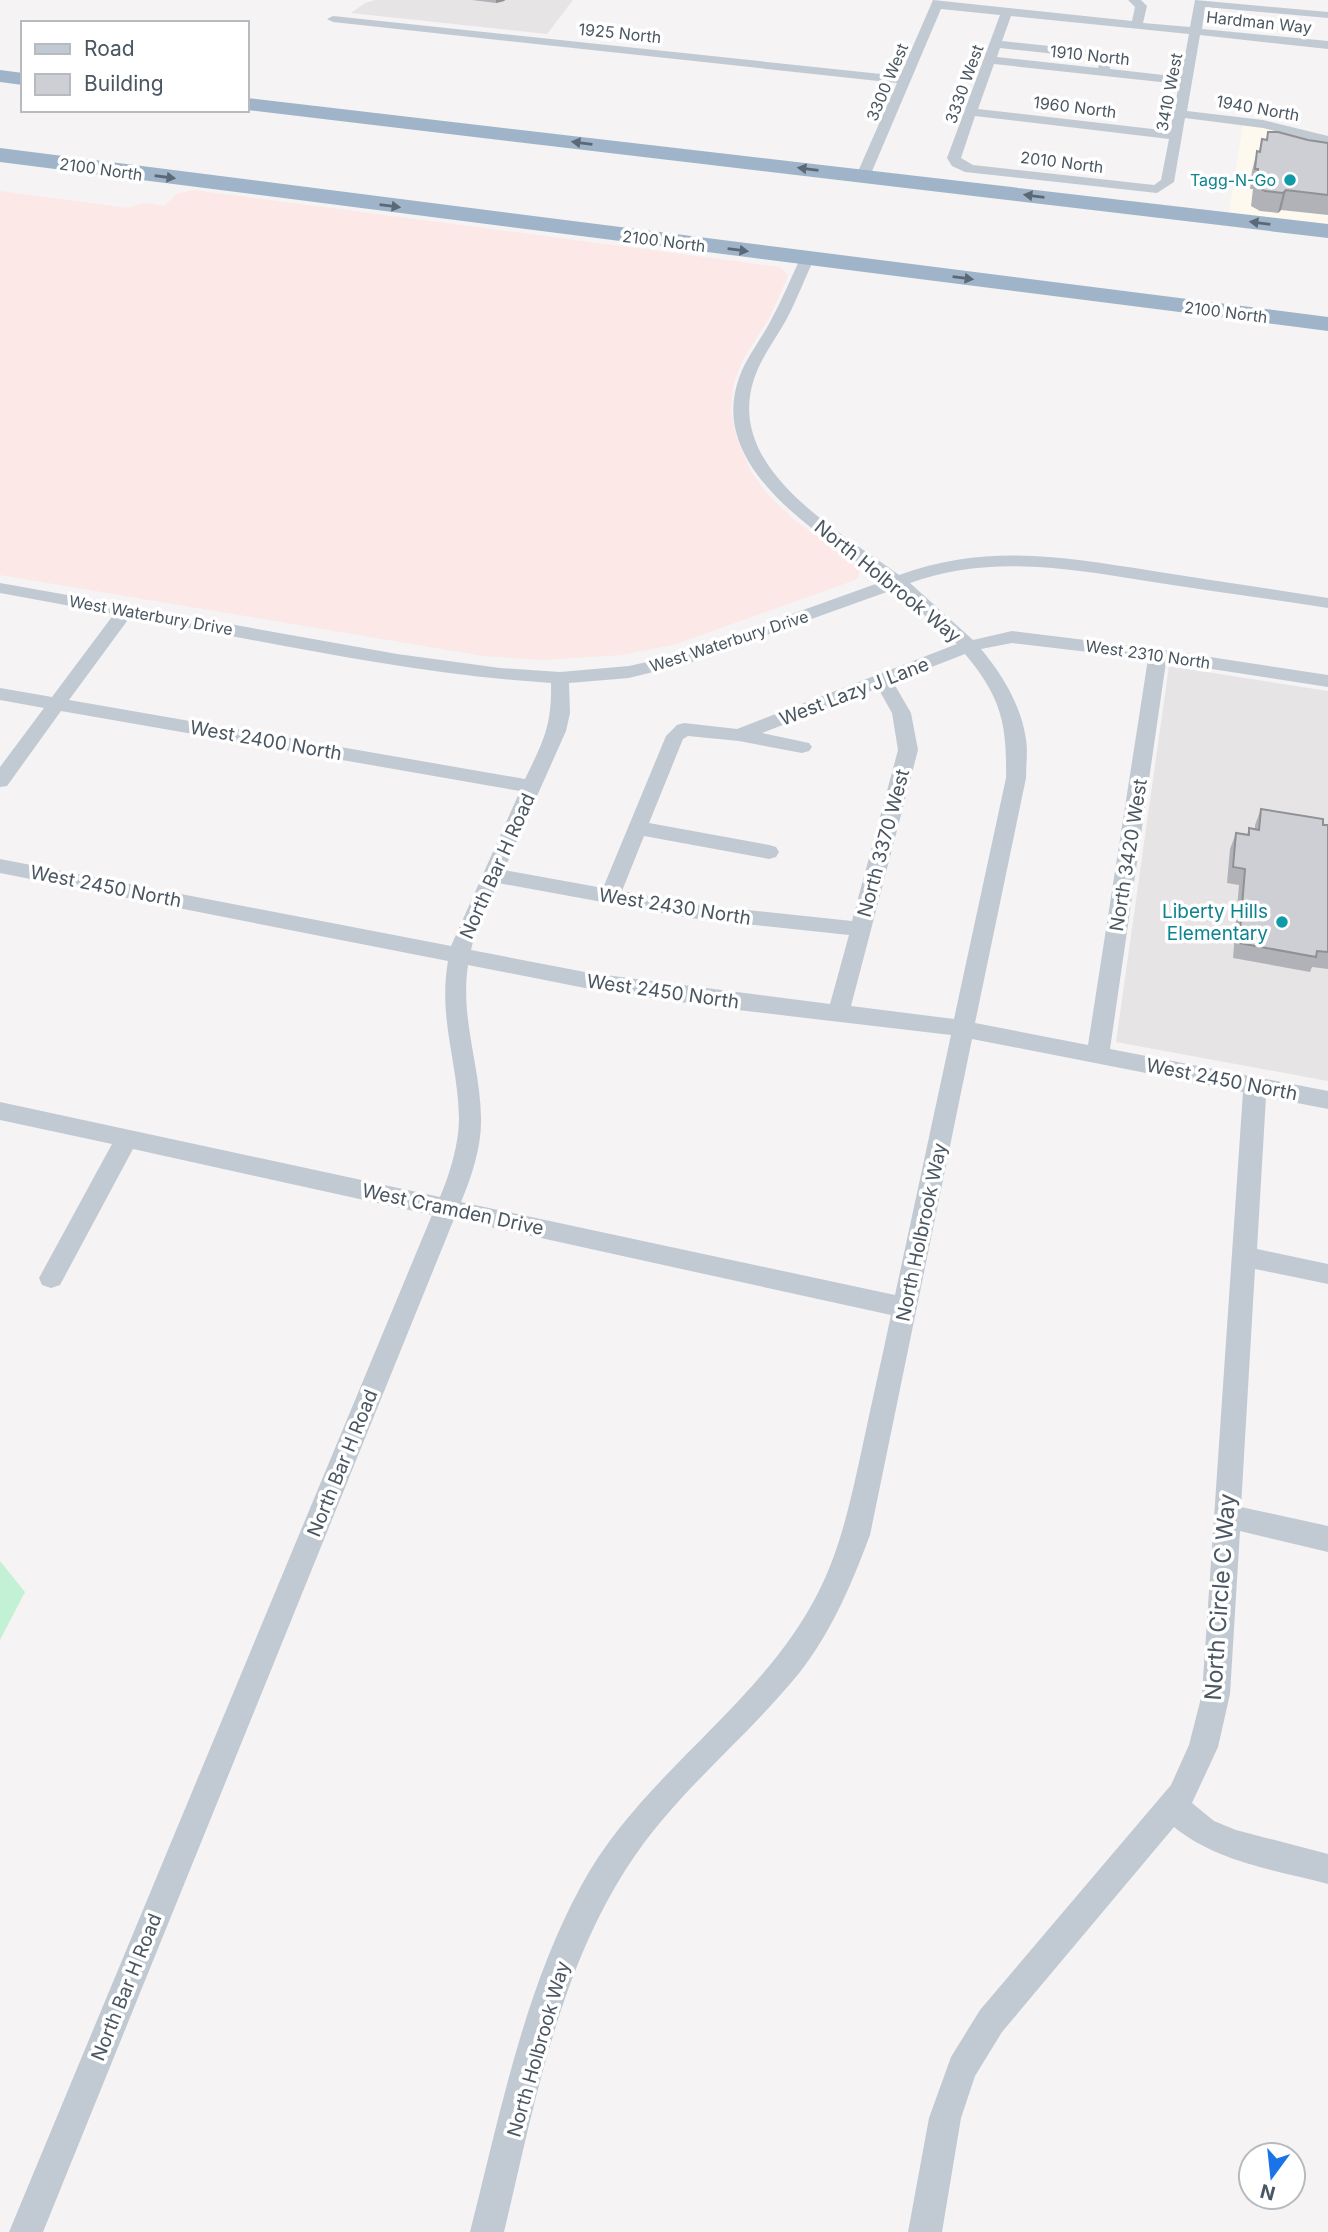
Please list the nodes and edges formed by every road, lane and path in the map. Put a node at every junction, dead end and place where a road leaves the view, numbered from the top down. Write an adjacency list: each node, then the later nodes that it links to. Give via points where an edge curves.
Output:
1 (1134, 0): 7 (street, via 1141,6)
2 (1201, 1): 5 (street); 8 (street, 3410 West)
3 (938, 2): 4 (street, Hardman Way); 15 (street, 3300 West)
4 (1007, 12): 7 (street, Hardman Way); 9 (street, 3330 West)
5 (1328, 15)
6 (333, 19): 15 (street, 1925 North)
7 (1137, 25): 8 (street, Hardman Way)
8 (1197, 31): 10 (street, Hardman Way); 16 (street, 3410 West)
9 (995, 44): 11 (street, 3330 West); 12 (street, via 1097,55 1106,61)
10 (1328, 45)
11 (990, 60): 12 (street, 1910 North); 18 (street, 3330 West)
12 (1103, 72): 16 (street, 1910 North)
13 (0, 76): 14 (highway)
14 (21, 79)
15 (904, 80): 24 (street, 3300 West)
16 (1187, 81): 19 (street, 3410 West)
17 (248, 104): 24 (highway, one-way to 17)
18 (971, 113): 20 (street, 1960 North); 23 (street, 3330 West, via 954,158)
19 (1181, 114): 20 (street, 3410 West); 21 (street, 1940 North, via 1263,124)
20 (1176, 136): 25 (street, 3410 West, via 1167,182)
21 (1328, 140)
22 (0, 155): 27 (highway, 2100 North, one-way to 27)
23 (960, 165): 25 (street, 2010 North)
24 (863, 176): 26 (highway, one-way to 24)
25 (1161, 188)
26 (1328, 231)
27 (807, 259): 28 (highway, 2100 North, one-way to 28); 29 (street, North Holbrook Way, via 749,371 743,396 744,433 761,471 785,499)
28 (1328, 324)
29 (897, 583): 31 (street, West Waterbury Drive, via 930,570 1013,559); 33 (street, North Holbrook Way); 35 (street, West Waterbury Drive, via 683,659 629,673)
30 (0, 588): 32 (street, West Waterbury Drive)
31 (1328, 603)
32 (126, 610): 35 (street, West Waterbury Drive, via 397,660); 39 (street)
33 (969, 646): 34 (street, West 2310 North, via 1012,637); 36 (street, West Lazy J Lane); 52 (street, North Holbrook Way, via 1002,690 1012,714 1019,756)
34 (1158, 655): 37 (street, West 2310 North); 53 (street, North 3420 West)
35 (560, 678): 43 (street, North Bar H Road, via 557,732)
36 (882, 680): 40 (street, West Lazy J Lane); 49 (street, North 3370 West, via 902,710 908,750)
37 (1328, 681)
38 (0, 694): 39 (street, West 2400 North)
39 (57, 703): 42 (street); 43 (street, West 2400 North)
40 (739, 735): 41 (street, West Lazy J Lane); 44 (street, West Lazy J Lane, via 684,729 675,736)
41 (802, 747)
42 (0, 781)
43 (532, 787): 47 (street, North Bar H Road)
44 (638, 828): 45 (street); 48 (street)
45 (769, 852)
46 (0, 866): 50 (street, West 2450 North)
47 (491, 875): 48 (street, West 2430 North); 50 (street, North Bar H Road)
48 (610, 896): 49 (street, West 2430 North, via 703,912)
49 (860, 929): 51 (street, North 3370 West)
50 (459, 954): 51 (street, West 2450 North, via 654,992); 58 (street, North Bar H Road, via 454,999 470,1121 465,1156)
51 (839, 1012): 52 (street, West 2450 North)
52 (964, 1029): 53 (street, West 2450 North); 62 (street, North Holbrook Way)
53 (1098, 1055): 54 (street, West 2450 North)
54 (1255, 1086): 55 (street, West 2450 North); 59 (street, North Circle C Way)
55 (1328, 1100)
56 (0, 1111): 57 (street, West Cramden Drive)
57 (127, 1138): 58 (street, West Cramden Drive); 61 (street)
58 (447, 1208): 62 (street, West Cramden Drive); 67 (street, North Bar H Road)
59 (1243, 1256): 60 (street); 63 (street, North Circle C Way)
60 (1328, 1274)
61 (51, 1278)
62 (906, 1307): 68 (street, North Holbrook Way, via 857,1535 843,1570 820,1618 791,1661 662,1796 617,1855 586,1908 556,1976)
63 (1227, 1516): 64 (street); 65 (street, North Circle C Way, via 1216,1695 1203,1747 1181,1795)
64 (1328, 1539)
65 (1171, 1805): 66 (street, via 1204,1832); 69 (street, North Circle C Way, via 991,2021 962,2068 945,2118)
66 (1328, 1869)
67 (26, 2232)
68 (486, 2232)
69 (925, 2232)

